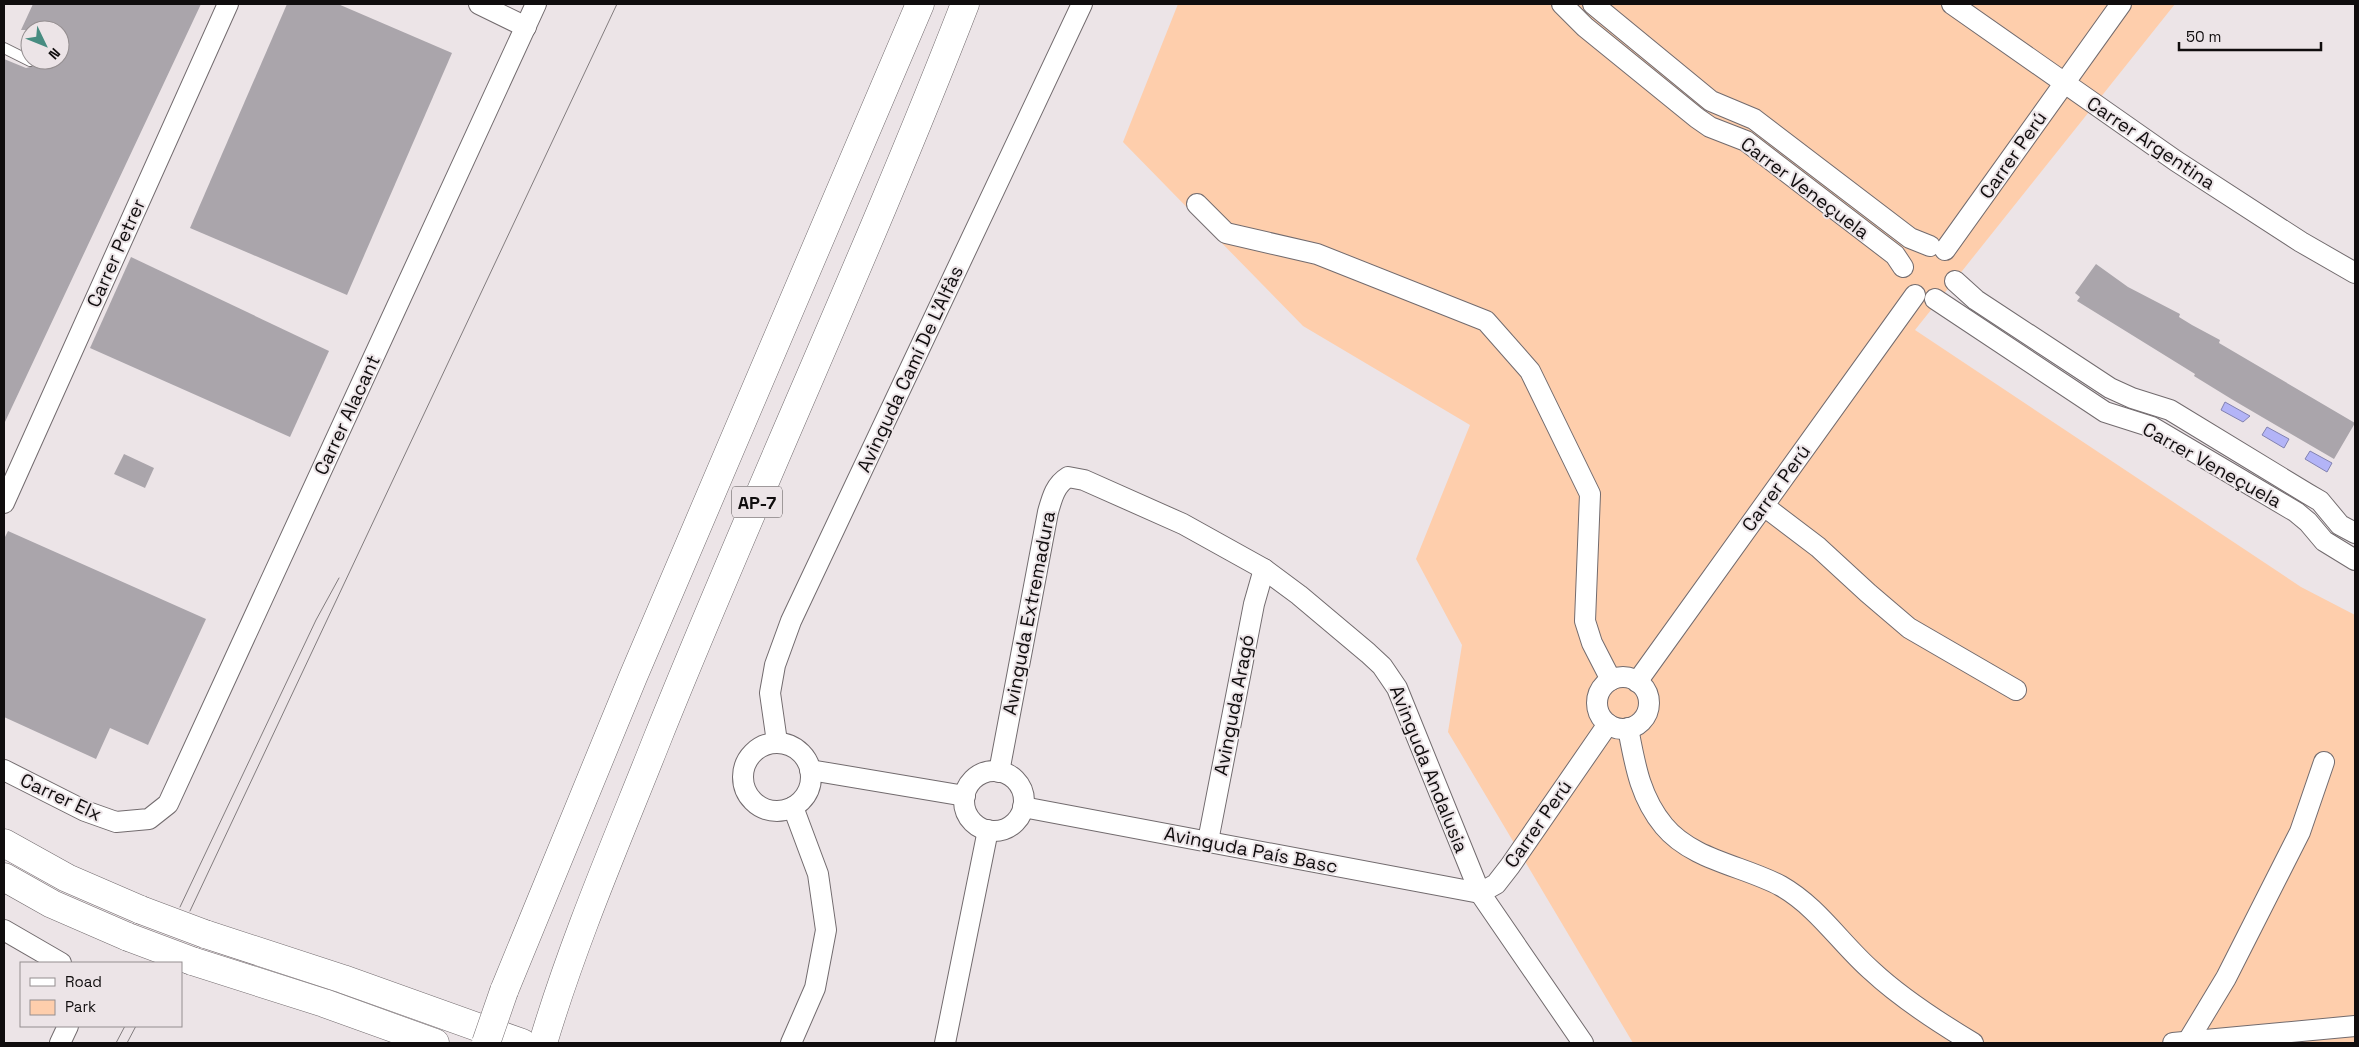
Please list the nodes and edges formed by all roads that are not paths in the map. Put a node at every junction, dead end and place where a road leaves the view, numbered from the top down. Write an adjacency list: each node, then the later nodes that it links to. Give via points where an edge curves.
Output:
1 (228, 4): 23 (street, Carrer Petrer)
2 (479, 4): 11 (street)
3 (536, 4): 11 (street, Carrer Alacant)
4 (920, 4): 54 (main road, AP-7, bridge, via 633,677 504,990)
5 (965, 4): 56 (main road, AP-7, via 828,338 704,625 622,828)
6 (1082, 4): 33 (street, Avinguda Camí De L'Alfàs, via 791,620 775,665 770,693)
7 (1562, 4): 17 (street, Carrer Veneçuela, via 1585,27 1697,118 1710,127 1746,141 1896,255)
8 (1593, 4): 16 (street, Carrer Veneçuela, via 1711,101 1754,119 1910,238)
9 (1952, 4): 14 (street, Carrer Argentina)
10 (2121, 4): 14 (street, Carrer Perú)
11 (526, 27): 41 (street, Carrer Alacant, via 181,779 168,804)
12 (4, 48): 13 (lane)
13 (20, 56)
14 (2063, 83): 16 (street, Carrer Perú); 18 (street, Carrer Argentina, via 2184,167)
15 (1197, 204): 28 (street, via 1226,233 1317,254 1486,321 1530,371 1590,494 1584,612 1592,642)
16 (1937, 248): 17 (street, via 1920,247 1912,252); 19 (street, via 1956,264)
17 (1903, 267): 20 (street, via 1905,284)
18 (2355, 273)
19 (1955, 281): 21 (street, via 1951,290); 25 (street, Carrer Veneçuela, via 1976,300 2110,388 2170,410 2320,501 2340,525)
20 (1915, 295): 21 (street, via 1926,300); 24 (street, Carrer Perú)
21 (1935, 299): 26 (street, Carrer Veneçuela, via 2105,412 2152,427 2296,512 2324,541)
22 (1084, 480): 27 (street, Avinguda Andalusia, via 1183,524); 37 (street, Avinguda Extremadura, via 1068,477 1059,482 1051,503)
23 (4, 503)
24 (1764, 506): 29 (street, Carrer Perú); 30 (street, via 1818,546 1909,628)
25 (2355, 533)
26 (2355, 560)
27 (1264, 569): 43 (street, Avinguda Aragó, via 1254,604); 46 (street, Avinguda Andalusia, via 1329,620 1391,677)
28 (1611, 680): 29 (street, via 1624,677); 31 (street, via 1602,688 1597,704 1599,713)
29 (1637, 682): 32 (street, via 1646,690 1649,706 1641,721)
30 (2016, 690)
31 (1608, 724): 32 (street, via 1618,729); 46 (street, Carrer Perú, via 1510,866 1496,884)
32 (1628, 728): 60 (street, via 1641,788 1665,828 1704,854 1741,867 1800,898 1871,971)
33 (777, 742): 36 (street, via 798,749); 39 (street, via 756,749 748,757 742,779 751,800 760,807 771,811)
34 (2324, 762): 51 (street, via 2300,832 2226,978)
35 (4, 770): 41 (street, Carrer Elx, via 85,811 116,822)
36 (810, 770): 38 (street); 39 (street, via 808,790)
37 (999, 772): 38 (street, via 981,774 967,788); 40 (street, via 1017,782 1022,790)
38 (965, 796): 42 (street, via 968,816 974,824)
39 (793, 807): 57 (street, via 818,874 826,930 815,988)
40 (1023, 807): 42 (street, via 1011,825); 43 (street, Avinguda País Basc)
41 (149, 819)
42 (988, 830): 58 (street)
43 (1208, 842): 46 (street, Avinguda País Basc)
44 (4, 843): 55 (main road, bridge, via 67,878 141,910)
45 (4, 877): 53 (main road, bridge, via 52,904 128,937)
46 (1480, 893): 59 (street, Avinguda Andalusia)
47 (4, 930): 48 (street)
48 (59, 962)
49 (2355, 1026): 51 (street)
50 (68, 1027): 52 (street)
51 (2181, 1042)
52 (60, 1043)
53 (436, 1043)
54 (486, 1043)
55 (522, 1043)
56 (543, 1043)
57 (791, 1043)
58 (946, 1043)
59 (1583, 1043)
60 (1973, 1043)

